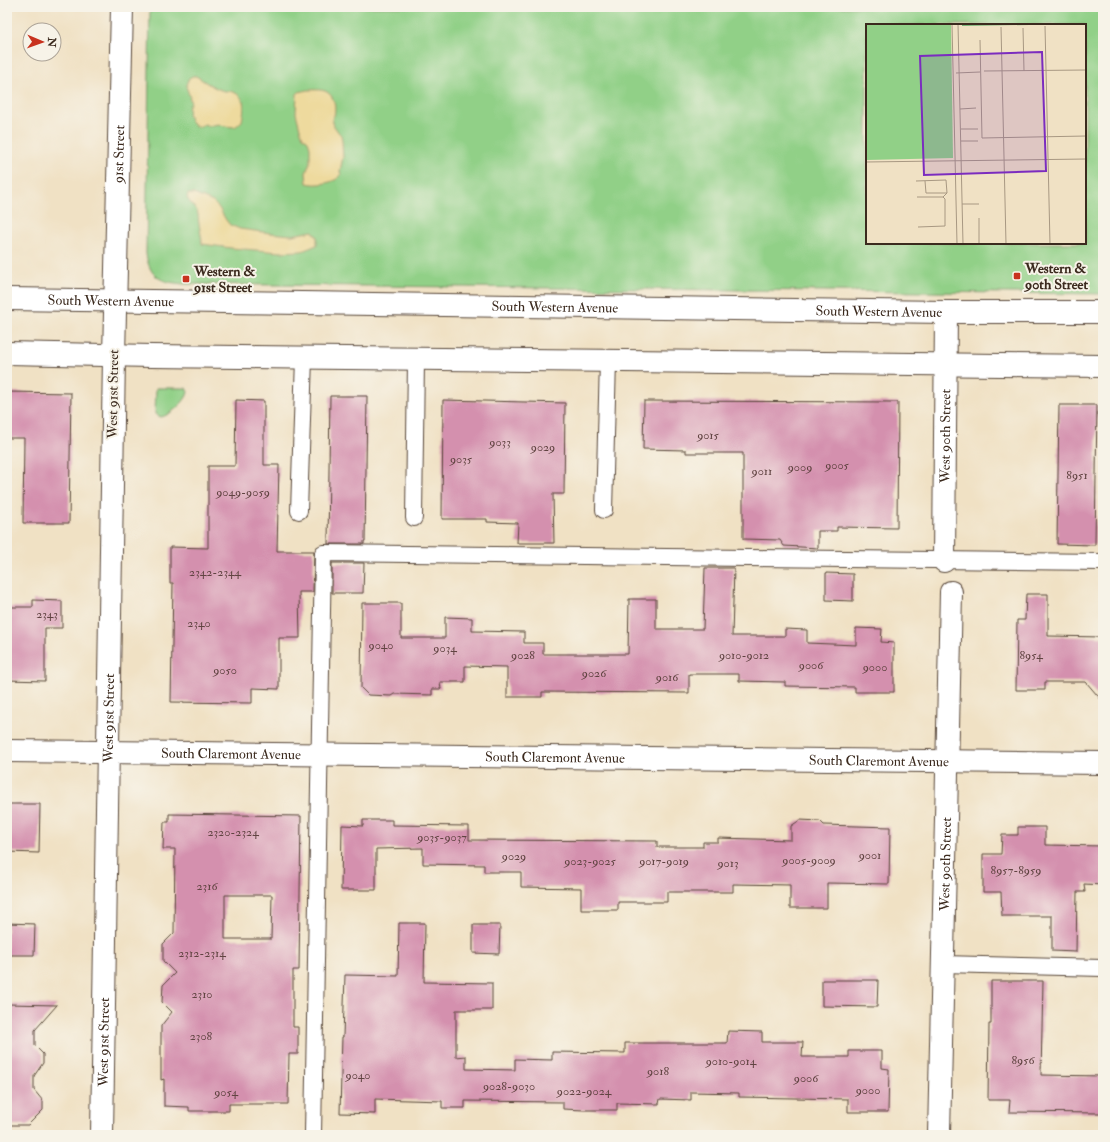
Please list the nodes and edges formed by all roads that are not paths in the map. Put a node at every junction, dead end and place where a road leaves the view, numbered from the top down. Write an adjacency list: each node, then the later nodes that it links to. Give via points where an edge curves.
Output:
1 (122, 7): 3 (street, 91st Street)
2 (7, 299): 3 (street, South Western Avenue)
3 (115, 301): 4 (street, South Western Avenue); 7 (street, West 91st Street)
4 (946, 312): 5 (street, South Western Avenue); 11 (street, West 90th Street)
5 (1103, 312)
6 (7, 353): 7 (street)
7 (114, 356): 8 (street); 20 (street, West 91st Street)
8 (304, 358): 9 (street); 14 (lane)
9 (416, 359): 10 (street); 15 (lane)
10 (608, 361): 11 (street); 13 (lane)
11 (945, 365): 12 (street); 16 (street, West 90th Street)
12 (1103, 366)
13 (604, 510)
14 (299, 511)
15 (414, 518)
16 (944, 560): 17 (lane); 21 (lane, via 323,553)
17 (1103, 562)
18 (951, 592): 22 (street, West 90th Street)
19 (7, 751): 20 (street, South Claremont Avenue)
20 (108, 752): 21 (street, South Claremont Avenue); 26 (street, West 91st Street)
21 (319, 754): 22 (street, South Claremont Avenue); 27 (lane)
22 (947, 761): 23 (street, South Claremont Avenue); 24 (street, West 90th Street)
23 (1103, 763)
24 (942, 964): 25 (lane); 28 (street, West 90th Street)
25 (1103, 968)
26 (102, 1135)
27 (313, 1135)
28 (938, 1135)

